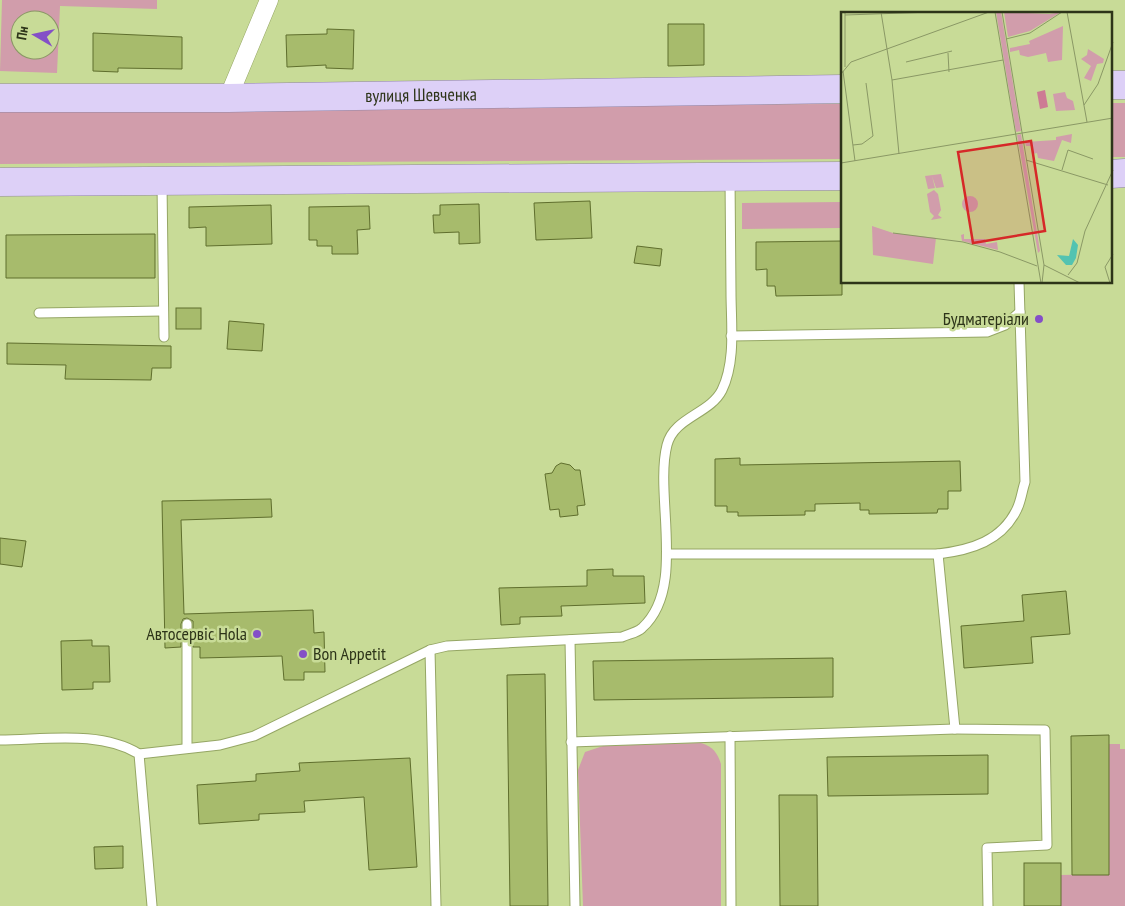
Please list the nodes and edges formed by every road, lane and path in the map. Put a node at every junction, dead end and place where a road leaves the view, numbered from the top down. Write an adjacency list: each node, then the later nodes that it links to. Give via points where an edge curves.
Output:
1 (269, 0): 6 (street)
2 (1112, 85): 3 (main road)
3 (1125, 85)
4 (841, 89): 6 (main road, вулиця Шевченка)
5 (0, 98): 6 (main road, вулиця Шевченка)
6 (228, 98)
7 (1125, 173): 8 (main road)
8 (1112, 174)
9 (841, 176): 10 (main road)
10 (730, 177): 11 (main road); 17 (lane)
11 (162, 180): 12 (main road); 14 (lane)
12 (0, 182)
13 (1019, 284): 16 (lane)
14 (164, 311): 15 (lane); 18 (lane)
15 (39, 312)
16 (1020, 312): 17 (lane, via 1005,325 987,332); 20 (lane, via 1025,482 1017,509 1004,528 988,542 964,551)
17 (731, 336): 19 (lane, via 728,375 721,392 709,405 676,428 667,442 664,461)
18 (164, 337)
19 (668, 554): 20 (lane); 22 (lane, via 654,615 641,630 622,637)
20 (938, 554): 24 (lane)
21 (187, 624): 28 (lane)
22 (570, 640): 23 (lane, via 472,643); 27 (lane)
23 (430, 650): 28 (lane, via 254,736 220,745); 31 (lane)
24 (955, 729): 25 (lane); 34 (lane, via 1045,730 1047,845 987,848)
25 (730, 736): 27 (lane); 33 (lane)
26 (0, 740): 29 (lane, via 109,742)
27 (571, 742): 32 (lane)
28 (187, 748): 29 (lane)
29 (139, 754): 30 (lane)
30 (152, 906)
31 (436, 906)
32 (575, 906)
33 (731, 906)
34 (988, 906)

